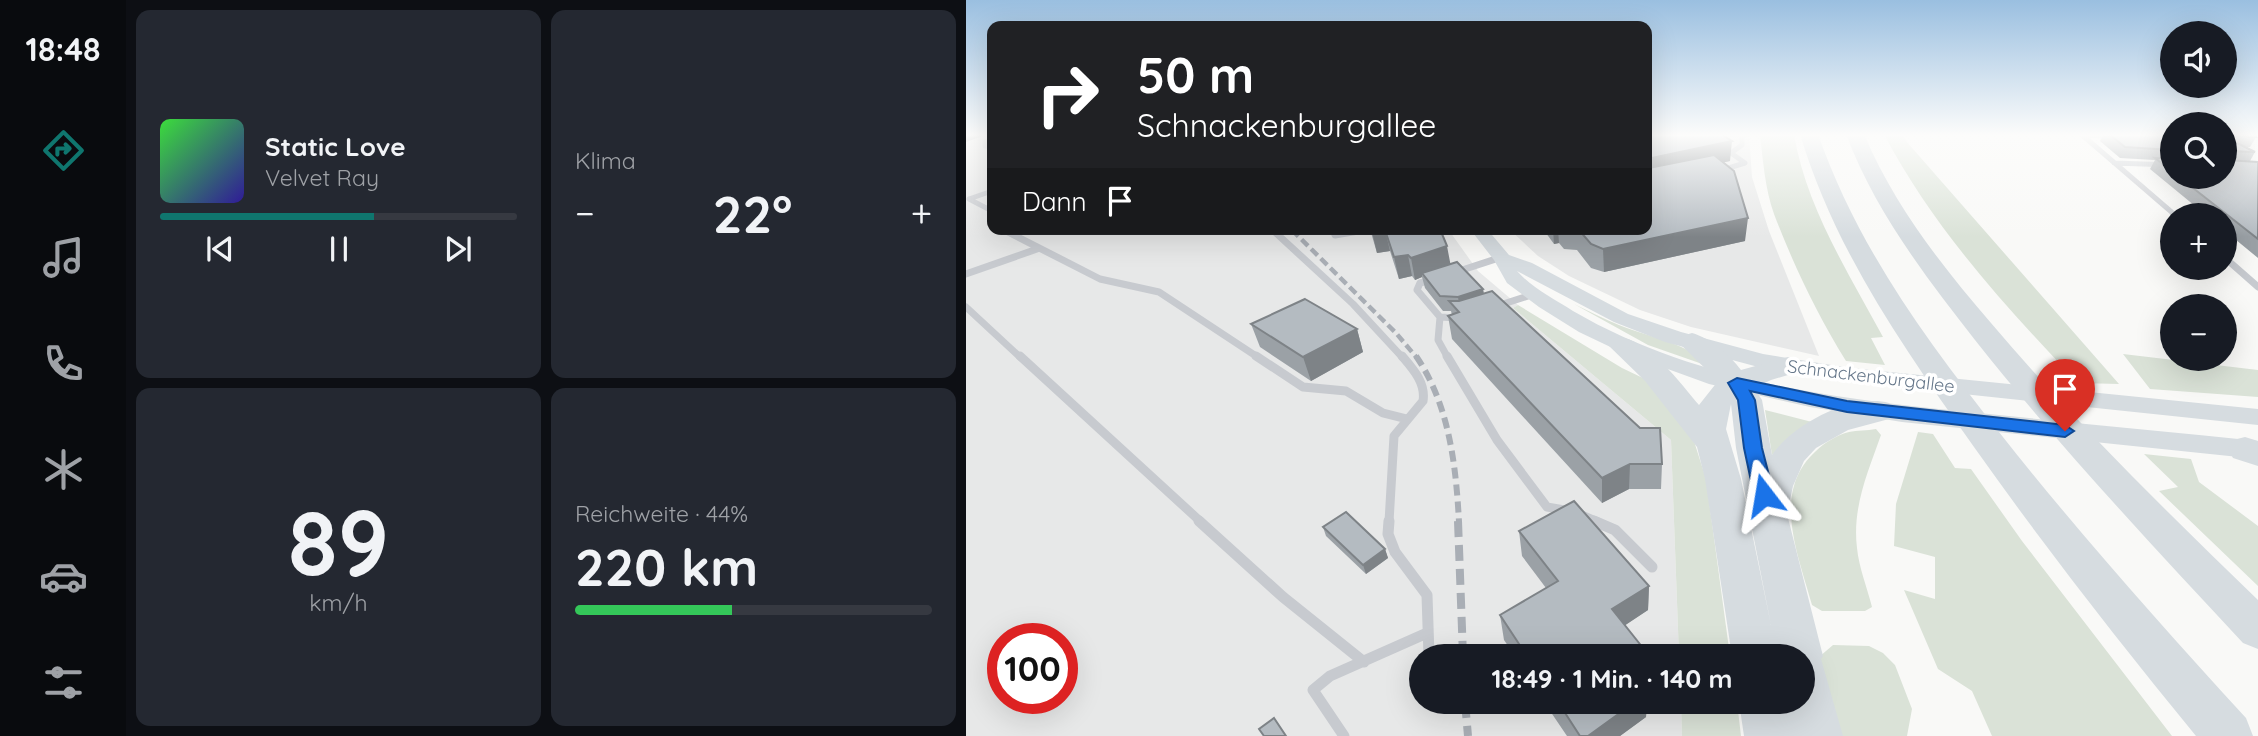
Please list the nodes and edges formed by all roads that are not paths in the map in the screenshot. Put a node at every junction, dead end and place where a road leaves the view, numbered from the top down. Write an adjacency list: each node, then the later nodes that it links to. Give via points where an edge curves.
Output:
1 (1724, 168): 5 (lane)
2 (1820, 168): 44 (highway, via 1891,304 1931,366 2144,639)
3 (1870, 168): 33 (highway, via 1931,266 2016,374)
4 (2119, 168): 7 (lane)
5 (1714, 171)
6 (987, 193): 8 (lane, via 969,199)
7 (2161, 203)
8 (987, 208)
9 (1012, 235): 12 (lane)
10 (1278, 235): 28 (lane, via 1382,334 1422,383 1423,401)
11 (1483, 235): 13 (main road, Schnackenburgallee)
12 (1037, 249): 15 (lane); 28 (lane, via 1100,279 1159,292 1303,387 1346,391 1382,413)
13 (1502, 258): 17 (main road, Schnackenburgallee, via 1506,272); 20 (lane, via 1420,283 1417,290); 22 (main road, Schnackenburgallee, via 1621,318)
14 (2237, 268): 16 (lane)
15 (966, 274)
16 (2258, 287)
17 (1534, 294): 19 (lane); 23 (main road, Schnackenburgallee)
18 (966, 307): 38 (lane, via 1283,597)
19 (1483, 310)
20 (1440, 317): 21 (lane); 32 (lane, via 1438,340 1497,440 1547,507 1576,513 1615,530)
21 (1461, 318)
22 (1692, 342): 24 (main road, Schnackenburgallee); 25 (highway)
23 (1621, 344): 25 (main road, Schnackenburgallee); 29 (highway, via 1648,364)
24 (1788, 366): 25 (highway); 27 (main road, Schnackenburgallee)
25 (1737, 383): 26 (main road, Schnackenburgallee); 29 (highway, via 1721,394 1712,409); 31 (highway, via 1746,400)
26 (1878, 411): 30 (main road, Schnackenburgallee); 31 (highway, via 1845,418 1796,446 1779,468)
27 (2258, 416)
28 (1407, 419): 34 (lane, via 1394,436 1388,534 1395,552 1427,595)
29 (1711, 441): 36 (highway, via 1723,480)
30 (2255, 450)
31 (1770, 519): 37 (highway)
32 (1652, 567)
33 (2258, 629)
34 (1427, 633): 35 (lane); 38 (lane)
35 (1428, 644)
36 (1753, 644)
37 (1797, 644)
38 (1364, 662): 41 (lane, via 1330,676 1313,690)
39 (1765, 714): 42 (highway)
40 (1813, 714): 43 (highway)
41 (1343, 736)
42 (1769, 736)
43 (1818, 736)
44 (2228, 736)

